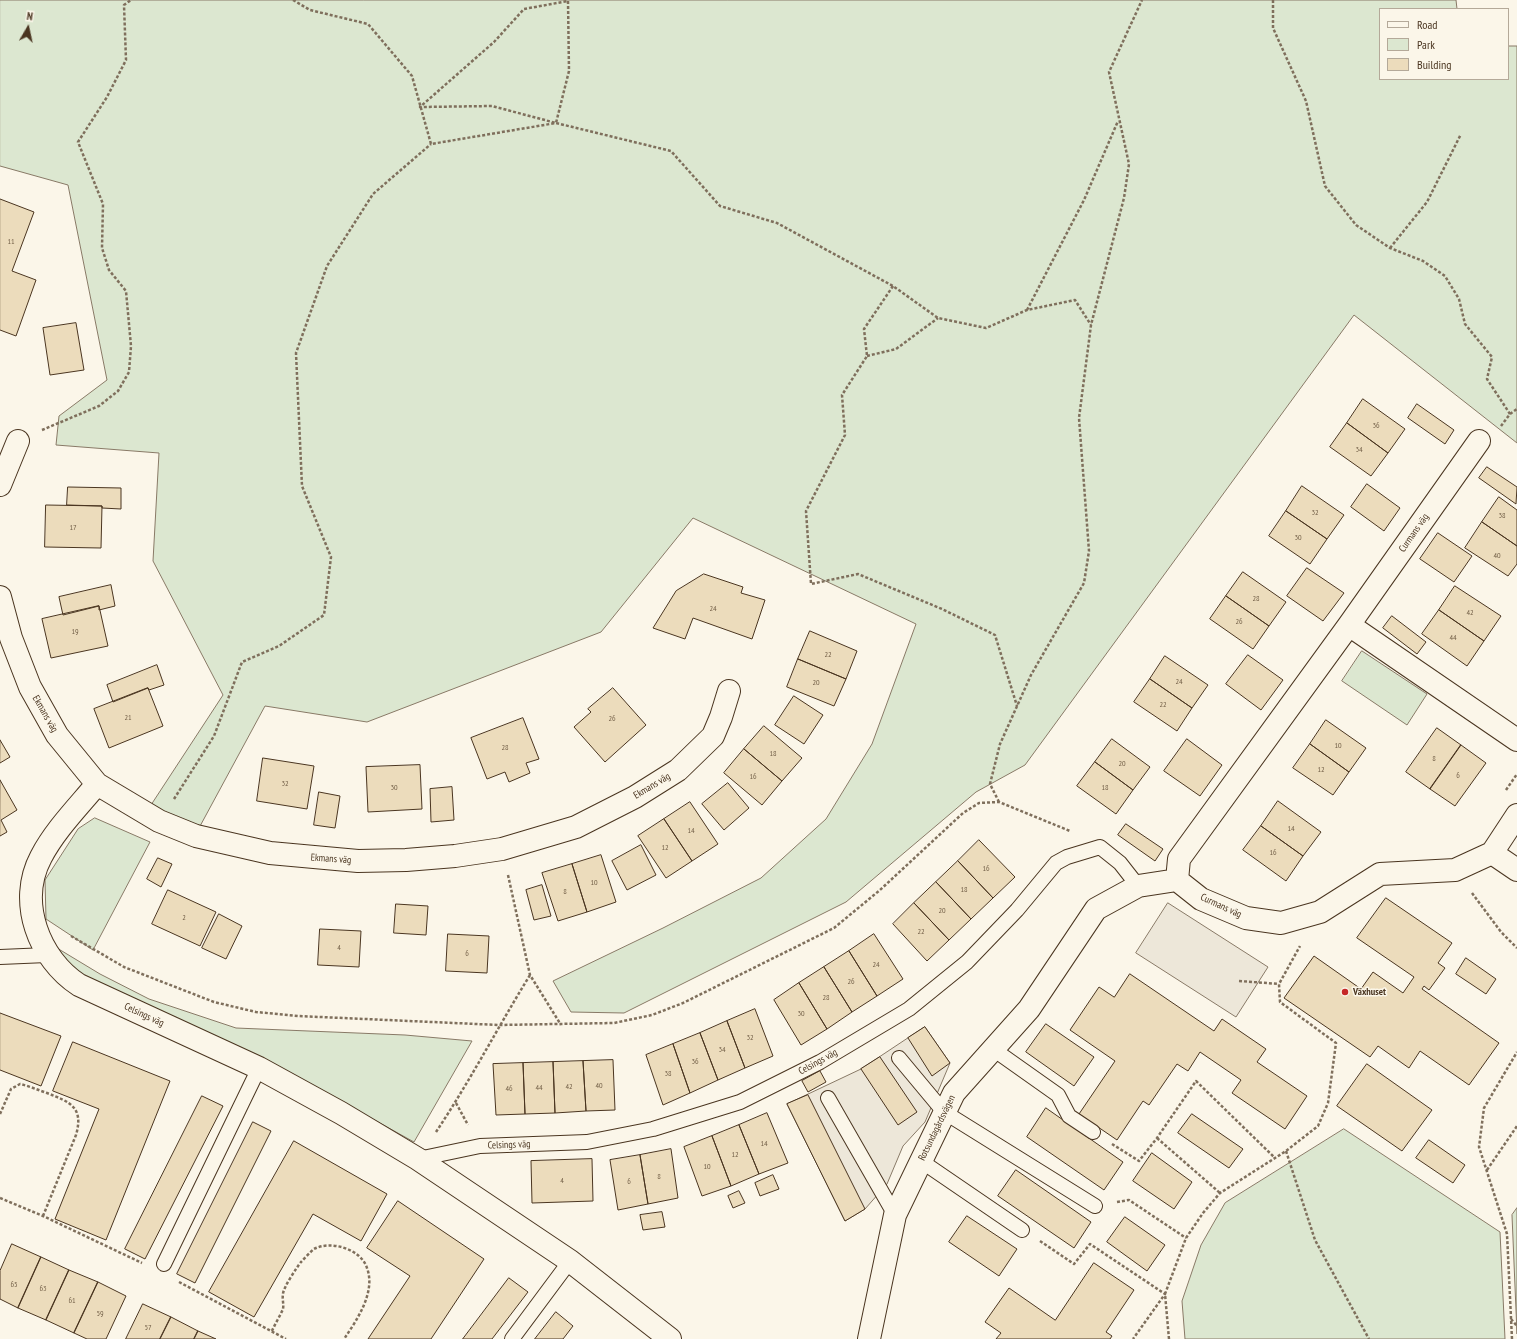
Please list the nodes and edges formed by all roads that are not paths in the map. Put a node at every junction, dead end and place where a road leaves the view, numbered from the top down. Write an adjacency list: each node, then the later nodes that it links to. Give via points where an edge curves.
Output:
1 (18, 441): 3 (street)
2 (1479, 441): 5 (street, Curmans väg)
3 (0, 485)
4 (0, 597): 8 (street, Ekmans väg, via 10,638 30,687 57,735)
5 (1349, 625): 7 (street); 12 (street, Curmans väg, via 1179,859)
6 (728, 691): 8 (street, Ekmans väg, via 713,736 678,770 635,796 576,827 502,849 455,856 358,861 270,853 234,846 196,836 159,821)
7 (1517, 740)
8 (97, 784): 14 (street, Celsings väg, via 50,843 34,875 34,920)
9 (1517, 815): 10 (street)
10 (1492, 853): 11 (street); 12 (street, Curmans väg, via 1455,870 1380,874 1320,912 1281,923 1246,918 1202,899)
11 (1517, 870)
12 (1177, 880): 13 (street)
13 (1138, 886): 16 (street, Rotsundagårdsvägen, via 1096,909 1029,1009); 22 (lane, Celsings väg, via 1115,858 1100,847 1067,857 1056,863 1017,910 967,962 909,1009 820,1062 740,1102 653,1129 587,1142 480,1146)
14 (47, 955): 15 (lane); 18 (street, Celsings väg, via 66,976 80,984)
15 (0, 957)
16 (993, 1049): 20 (street, Rotsundagårdsvägen, via 954,1093); 21 (lane, via 1058,1095 1069,1116)
17 (899, 1058): 20 (lane)
18 (259, 1068): 22 (street, Celsings väg); 28 (lane)
19 (828, 1098): 25 (lane)
20 (944, 1112): 23 (street, Rotsundagårdsvägen); 24 (lane)
21 (1093, 1132)
22 (418, 1159): 27 (street, Celsings väg)
23 (921, 1161): 25 (street, Rotsundagårdsvägen); 26 (lane)
24 (1095, 1206)
25 (895, 1215): 31 (street, Rotsundagårdsvägen)
26 (1022, 1230)
27 (570, 1261): 29 (lane); 30 (street, Celsings väg)
28 (164, 1264)
29 (512, 1339)
30 (670, 1339)
31 (869, 1339)

